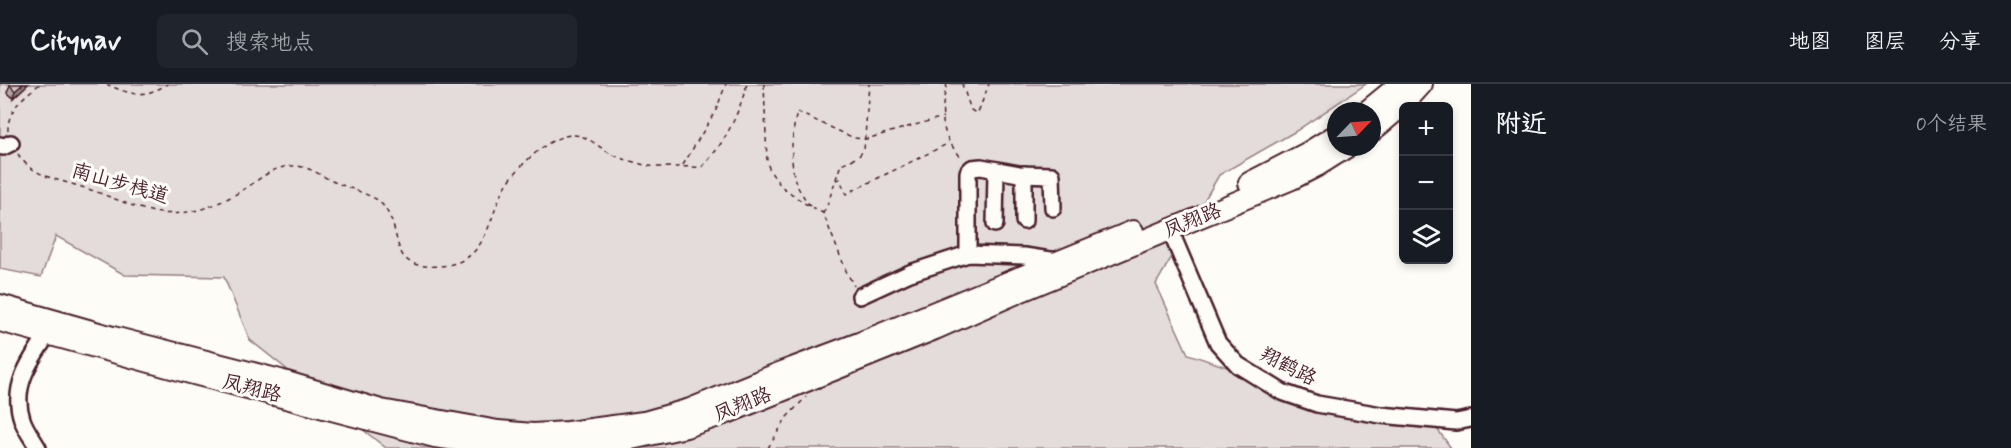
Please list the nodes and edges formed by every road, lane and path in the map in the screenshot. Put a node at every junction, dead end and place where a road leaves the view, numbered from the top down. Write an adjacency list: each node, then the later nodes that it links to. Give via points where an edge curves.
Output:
1 (40, 84): 19 (path, 南山步栈道, via 17,105 8,120)
2 (106, 84): 3 (path, via 136,95)
3 (168, 84)
4 (726, 84): 21 (path, via 716,110)
5 (747, 84): 21 (path, 南山步栈道, via 734,122 714,156 702,167)
6 (764, 84): 26 (path, via 770,171 781,186)
7 (869, 84): 16 (path)
8 (947, 84): 14 (path)
9 (962, 84): 10 (path, via 971,110 976,113)
10 (989, 84)
11 (1400, 84): 13 (main road)
12 (1422, 84): 15 (main road)
13 (1378, 102)
14 (943, 117): 16 (path); 18 (path)
15 (1381, 122)
16 (866, 139): 25 (path, via 858,157 841,164); 26 (path, via 854,138 797,112 792,135 794,177)
17 (1327, 140): 33 (main road, 凤翔路, via 1268,175)
18 (949, 143): 22 (path); 25 (path, via 846,194 840,178)
19 (6, 144): 21 (path, 南山步栈道, via 37,172 152,212 170,214 213,205 278,168 297,166 314,171 378,200 393,222 403,256 423,267 466,259 476,250 486,236 503,190 523,165 556,139 582,136 606,151 643,164 661,168)
20 (1333, 156): 31 (main road, 凤翔路, via 1292,179)
21 (681, 166)
22 (970, 170): 23 (street); 32 (street)
23 (996, 170): 24 (street); 30 (street)
24 (1024, 174): 27 (street, via 1052,175); 29 (street)
25 (836, 180): 28 (path)
26 (810, 206): 28 (path)
27 (1053, 208)
28 (823, 213): 34 (path)
29 (1024, 221)
30 (995, 224)
31 (1170, 230): 38 (main road, 凤翔路); 39 (street, 翔鹤路, via 1218,343 1238,365 1282,392 1317,404 1413,418 1456,422)
32 (968, 254): 33 (street); 34 (street, via 910,273)
33 (1057, 261): 35 (main road, 凤翔路, via 690,409 634,424 532,434 464,427 381,410)
34 (860, 296)
35 (0, 305)
36 (0, 321): 37 (main road, 凤翔路)
37 (48, 334): 38 (main road, 凤翔路, via 435,437 507,447 587,445 675,429); 40 (street, via 27,365 18,395 22,420)
38 (814, 377): 41 (path, via 810,393 787,417)
39 (1471, 419)
40 (38, 448)
41 (768, 448)

